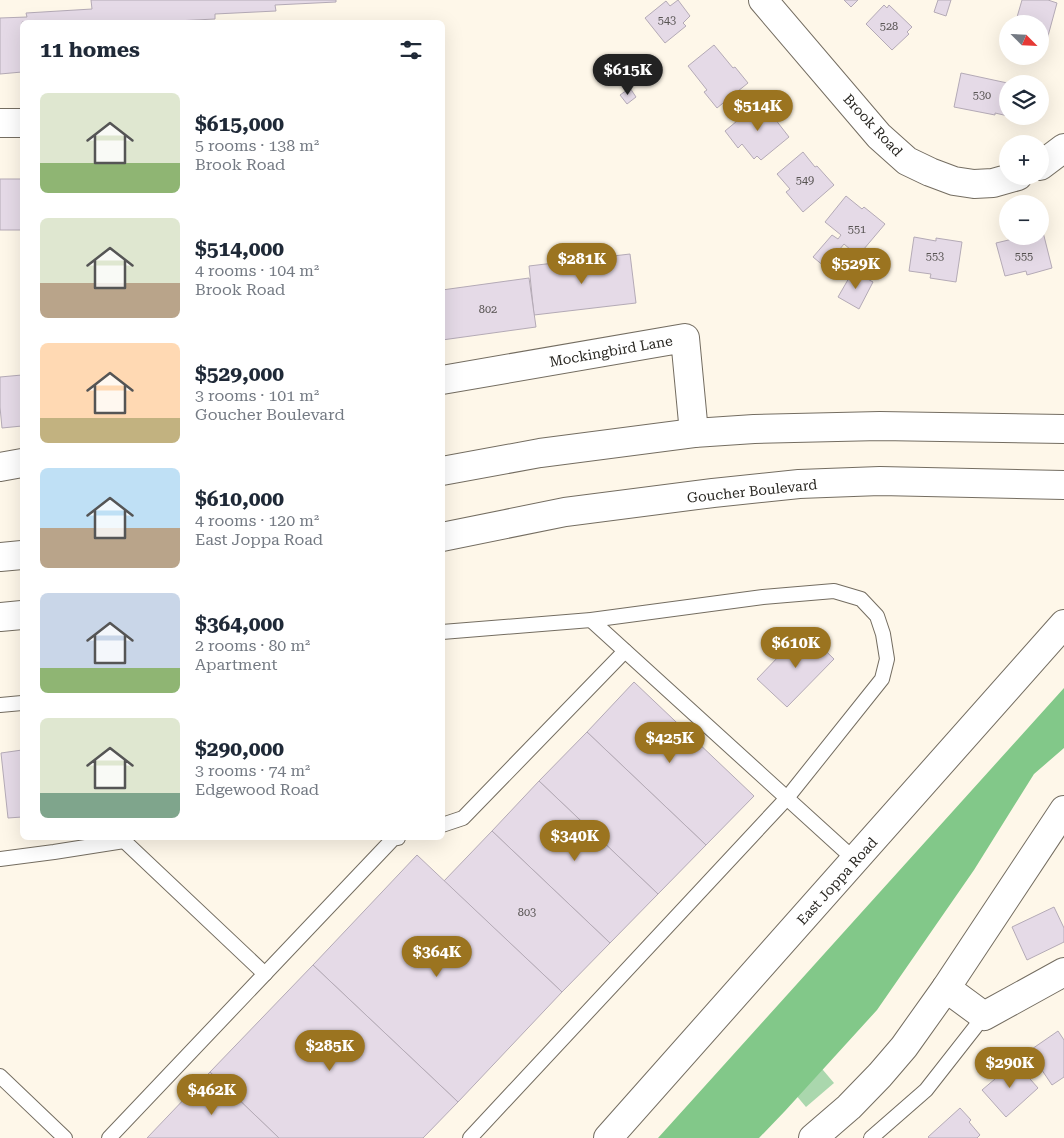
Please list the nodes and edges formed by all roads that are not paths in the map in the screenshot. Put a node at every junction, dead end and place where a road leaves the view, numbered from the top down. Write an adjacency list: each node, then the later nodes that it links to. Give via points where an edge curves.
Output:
1 (763, 0): 6 (main road, Brook Road, via 879,136 907,160 954,181 974,184)
2 (0, 123): 3 (main road)
3 (20, 123)
4 (1064, 148): 5 (main road)
5 (1049, 159)
6 (999, 181)
7 (445, 379): 9 (main road, Mockingbird Lane, via 685,338)
8 (1064, 429): 9 (main road, via 880,426)
9 (694, 433): 12 (main road, via 540,453)
10 (20, 463): 11 (main road)
11 (0, 467)
12 (445, 470)
13 (1051, 485): 14 (main road); 15 (main road, Goucher Boulevard, via 880,481 799,484 565,512)
14 (1064, 498)
15 (445, 536)
16 (20, 555): 17 (main road)
17 (0, 557)
18 (591, 620): 20 (lane); 21 (lane); 24 (lane, via 834,591 861,600 877,616 883,634 886,659 882,679)
19 (1064, 624): 31 (main road, East Joppa Road)
20 (445, 632)
21 (625, 651): 24 (lane); 26 (lane, via 464,818)
22 (20, 703): 23 (lane)
23 (0, 705)
24 (787, 798): 31 (lane); 39 (lane)
25 (1064, 810): 34 (main road)
26 (445, 824)
27 (117, 840): 30 (lane)
28 (123, 840): 33 (lane)
29 (392, 840): 33 (lane)
30 (0, 859)
31 (855, 860): 40 (main road, East Joppa Road)
32 (1064, 972): 35 (main road)
33 (265, 974): 38 (lane)
34 (946, 988): 35 (main road); 41 (main road, via 880,1075)
35 (984, 1016): 42 (lane, via 926,1090)
36 (0, 1076): 37 (lane)
37 (65, 1138)
38 (109, 1138)
39 (470, 1138)
40 (608, 1138)
41 (813, 1138)
42 (871, 1138)

